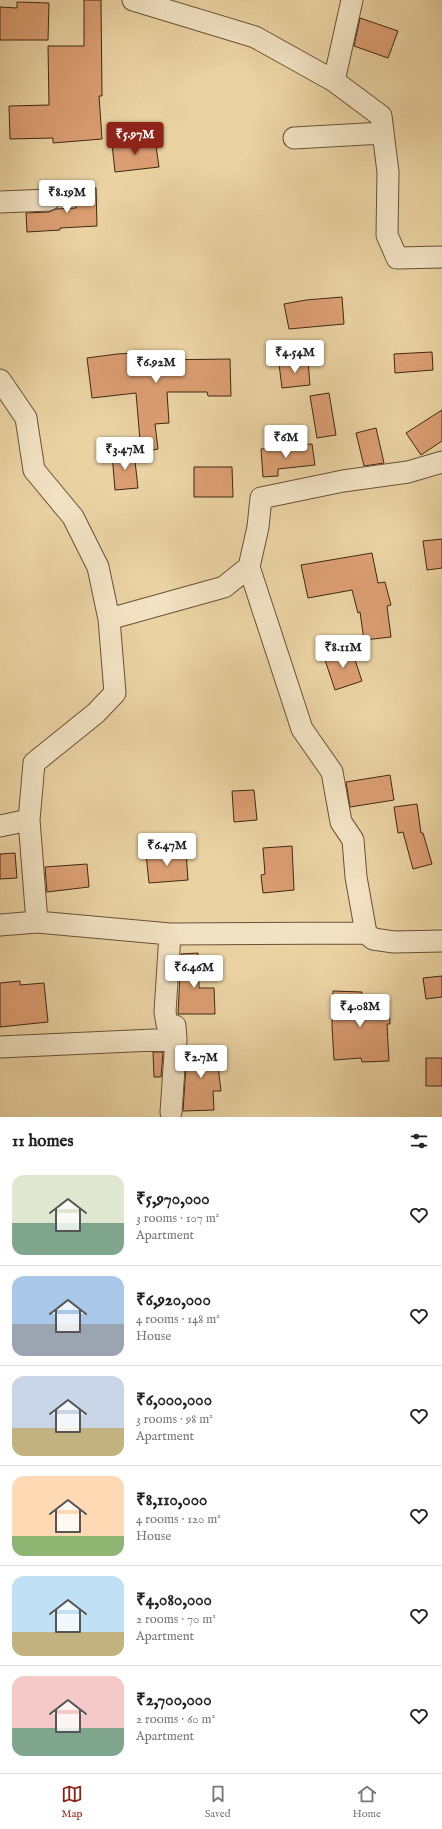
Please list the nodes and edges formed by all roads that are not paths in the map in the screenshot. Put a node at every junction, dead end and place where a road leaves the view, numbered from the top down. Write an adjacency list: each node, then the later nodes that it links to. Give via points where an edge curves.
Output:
1 (133, 0): 3 (street, via 254,37)
2 (352, 0): 3 (street)
3 (334, 82): 4 (street, via 381,116)
4 (383, 133): 5 (street); 8 (street, via 388,172 387,236 398,258)
5 (294, 138)
6 (49, 200): 7 (street)
7 (0, 202)
8 (442, 257)
9 (0, 380): 12 (street, via 26,418 34,470 73,517 98,567)
10 (442, 462): 11 (street, via 408,472 343,481 261,498 258,527)
11 (249, 567): 12 (street, via 224,587); 17 (street, via 302,729 332,772 341,822 353,840 356,877)
12 (109, 619): 13 (street, via 115,693 96,714 34,763)
13 (29, 820): 14 (street); 15 (street)
14 (0, 826)
15 (37, 922): 16 (street); 18 (street)
16 (0, 925)
17 (366, 933): 18 (street); 19 (street, via 373,939 394,942)
18 (170, 934): 20 (street, via 165,1012 167,1024 174,1026)
19 (442, 940)
20 (176, 1039): 21 (street); 22 (street)
21 (0, 1047)
22 (171, 1112)

